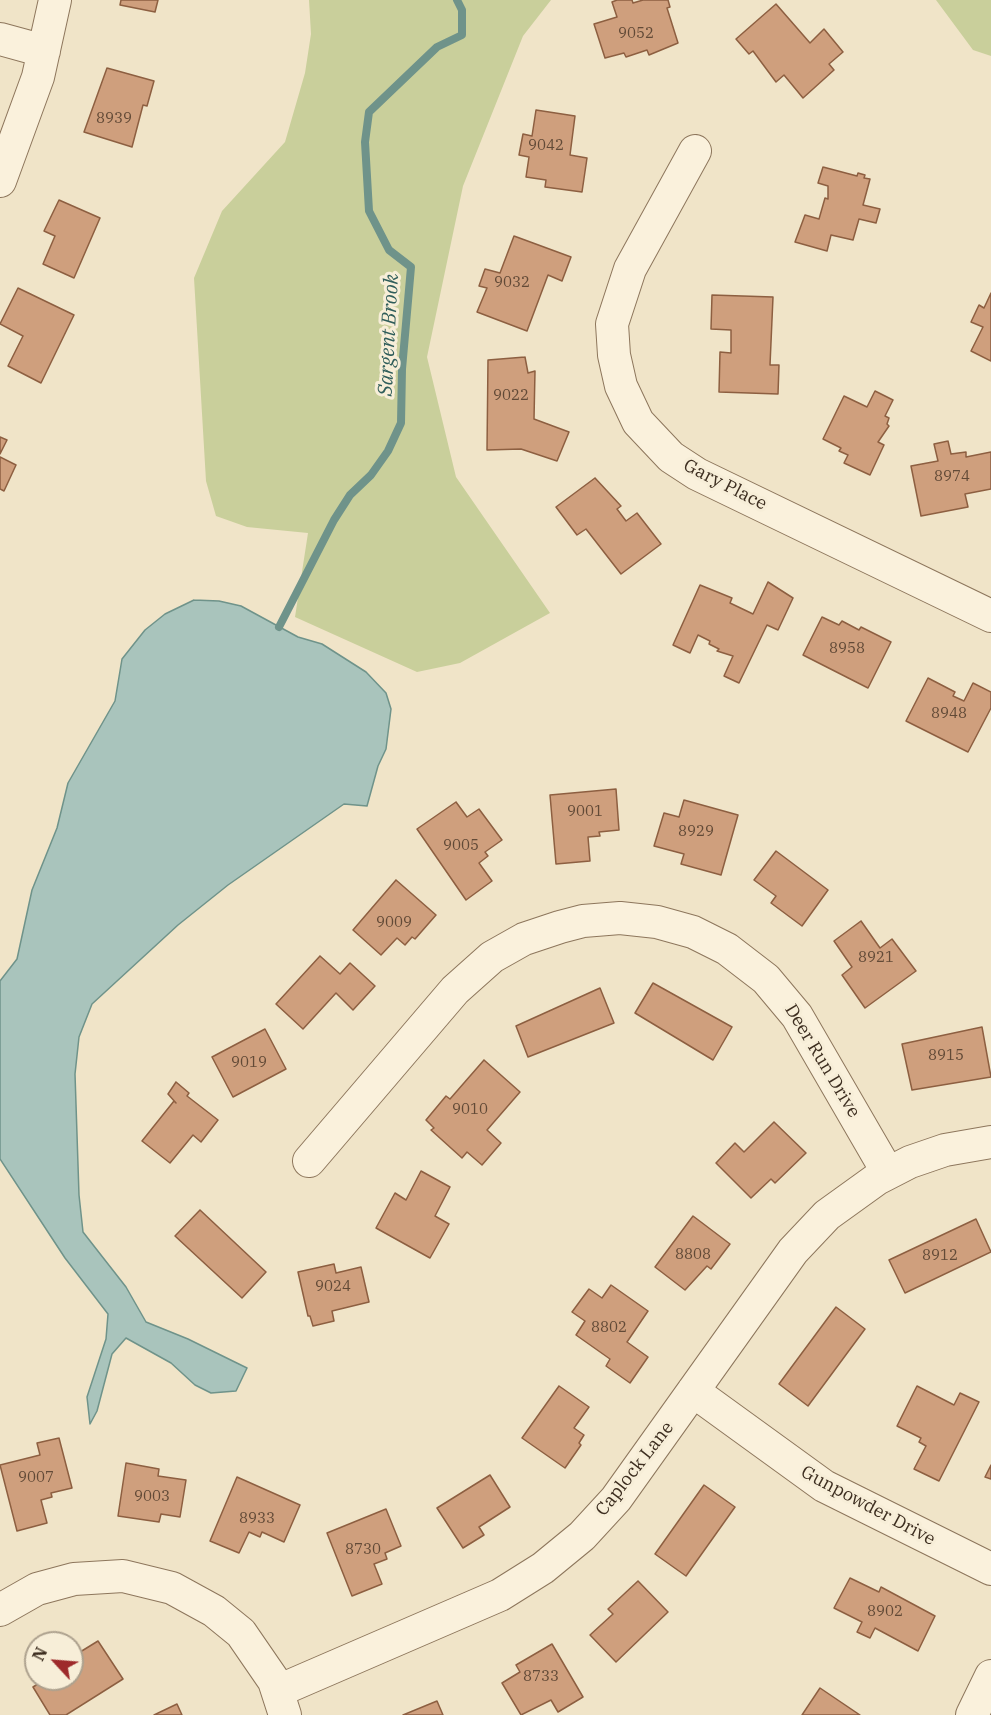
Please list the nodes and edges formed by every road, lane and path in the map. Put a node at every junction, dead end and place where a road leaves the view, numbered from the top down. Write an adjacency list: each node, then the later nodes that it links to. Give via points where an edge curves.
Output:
1 (55, 0): 3 (street)
2 (0, 39): 3 (street)
3 (44, 51): 5 (street, via 22,126)
4 (695, 151): 6 (street, Gary Place, via 630,269 612,324 621,386 638,422 671,457 697,474)
5 (0, 181)
6 (991, 616)
7 (991, 1142): 9 (street, via 945,1150)
8 (309, 1161): 9 (street, Deer Run Drive, via 455,990 492,957 536,934 583,921 620,918 657,922 693,932 727,949 766,979 797,1016)
9 (888, 1173): 10 (street, Caplock Lane, via 846,1199 809,1232)
10 (693, 1391): 11 (street, Gunpowder Drive, via 824,1486); 14 (street, Caplock Lane, via 616,1499 582,1536 543,1568 500,1595)
11 (991, 1569)
12 (0, 1610): 14 (street, via 37,1589 74,1579 110,1575 160,1584 194,1598 232,1625 262,1660)
13 (991, 1677): 15 (street)
14 (282, 1703)
15 (972, 1715)

